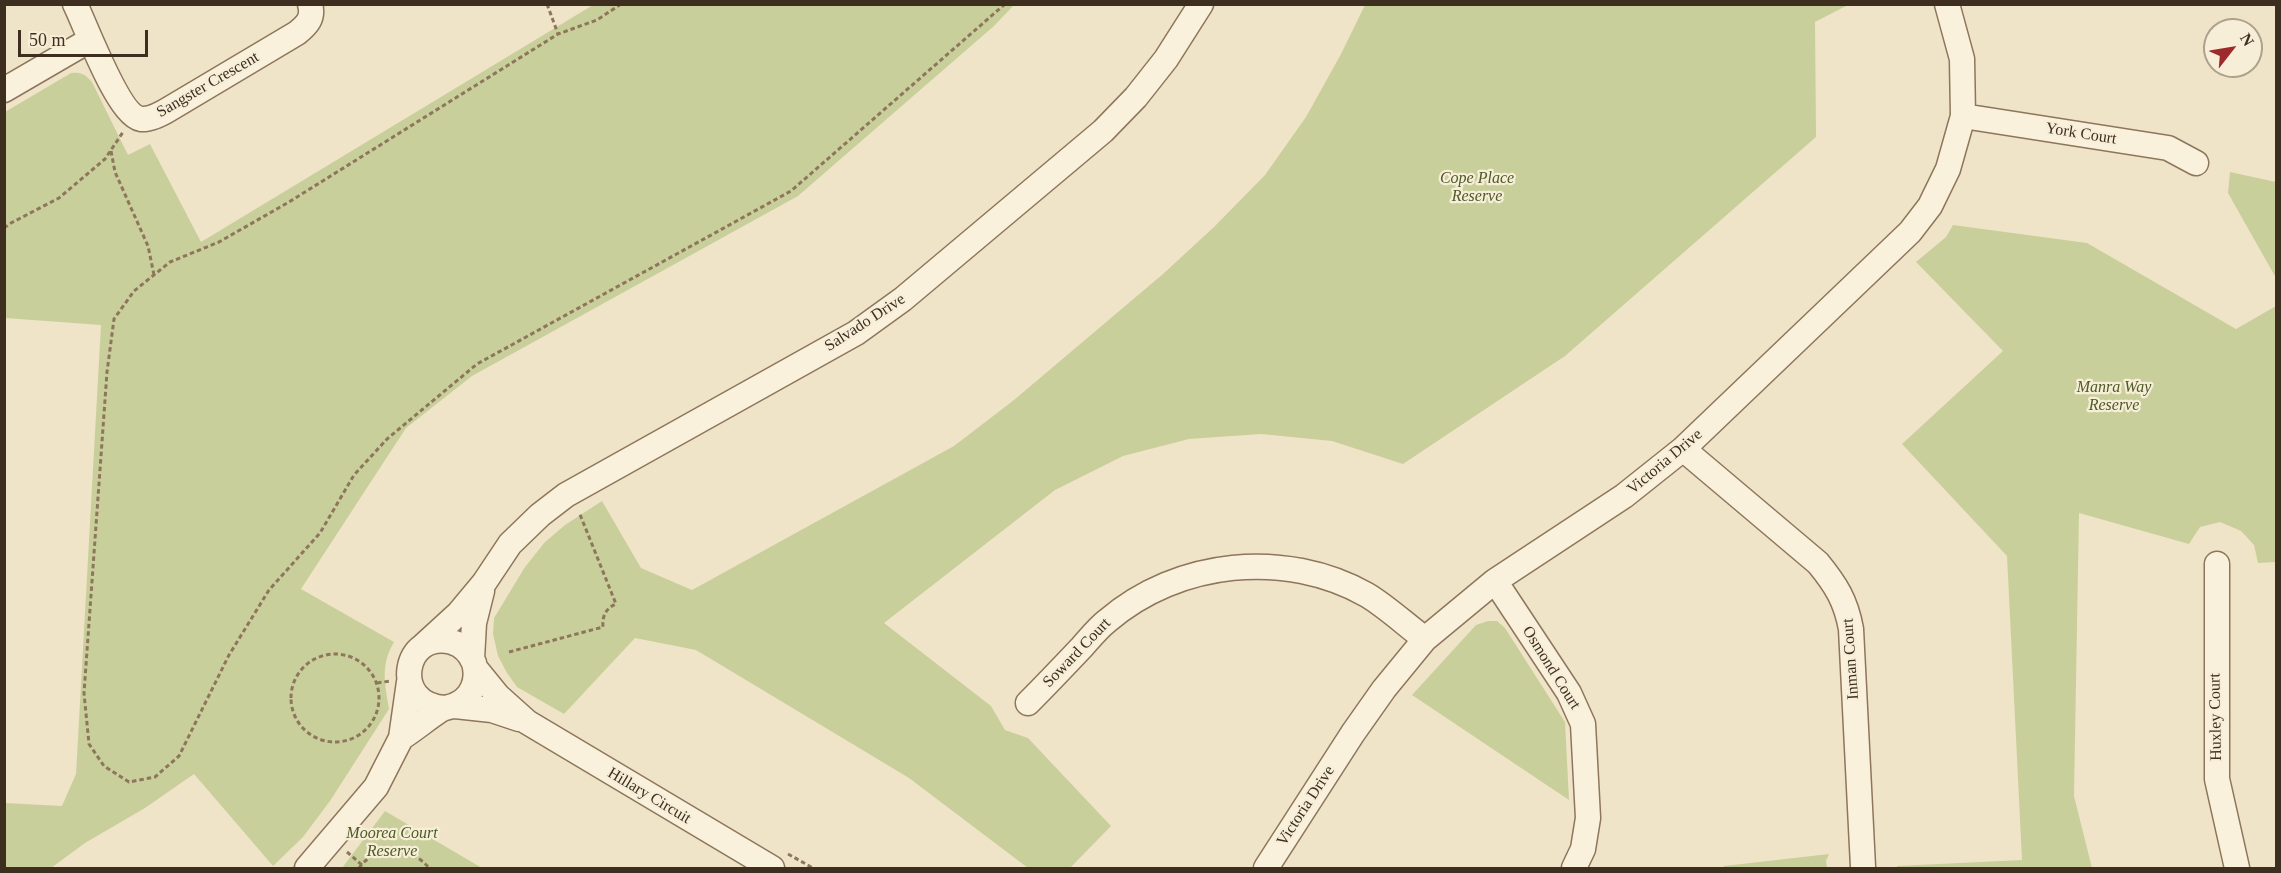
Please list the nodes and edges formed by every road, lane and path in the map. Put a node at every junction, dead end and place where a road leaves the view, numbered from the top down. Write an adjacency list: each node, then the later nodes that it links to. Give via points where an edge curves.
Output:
1 (75, 4): 9 (street, Sangster Crescent)
2 (310, 4): 11 (street, Sangster Crescent, via 311,18 297,33 159,115)
3 (547, 4): 8 (path)
4 (621, 4): 8 (path, via 597,20)
5 (1005, 4): 16 (path, via 791,191 477,364 387,439 354,475 320,533 269,590 229,655 179,756 155,777 129,782 104,766 89,744 84,693 114,319 134,291)
6 (1202, 4): 21 (street, Salvado Drive, via 1166,59 1103,131 903,299 856,333 566,495 510,544)
7 (1947, 4): 12 (street, Victoria Drive, via 1962,59)
8 (558, 34): 16 (path, via 289,202 219,242 170,262)
9 (90, 40): 10 (street); 11 (street, Sangster Crescent, via 113,88)
10 (4, 90)
11 (134, 116): 13 (path)
12 (1963, 116): 14 (street, York Court, via 2168,147); 17 (street, Victoria Drive, via 1948,169 1930,206 1910,232)
13 (111, 151): 15 (path, via 59,198); 16 (path, via 115,172 148,246)
14 (2196, 163)
15 (4, 228)
16 (154, 275)
17 (1683, 450): 20 (street, Victoria Drive, via 1624,496); 37 (street, Inman Court, via 1818,563 1847,608)
18 (579, 510): 24 (path, via 616,604 604,615 603,627)
19 (2217, 564): 43 (street, Huxley Court, via 2217,778)
20 (1494, 581): 22 (street, Victoria Drive); 42 (street, Osmond Court, via 1569,693 1583,724 1587,832)
21 (484, 583): 23 (street, Salvado Drive); 25 (street, Salvado Drive, via 474,623)
22 (1425, 639): 28 (street, Soward Court, via 1368,596 1329,578 1279,567 1232,567 1180,578 1145,594 1106,621); 41 (street, Victoria Drive, via 1353,733)
23 (424, 645): 25 (street, via 435,641 456,643 466,650); 26 (street, Salvado Drive)
24 (509, 652)
25 (474, 664): 29 (street, Salvado Drive, via 471,691); 30 (street, Hillary Circuit, via 498,696)
26 (400, 682): 27 (path); 29 (street, via 419,699 436,707); 31 (street, Salvado Drive)
27 (377, 683): 27 (path, via 380,697 375,716 363,733 352,740 324,742 301,727 294,716 292,688 297,675 319,657 347,655 360,661)
28 (1028, 704)
29 (450, 707): 30 (street, Hillary Circuit, via 492,710); 31 (street, Salvado Drive)
30 (527, 722): 40 (street, Hillary Circuit)
31 (401, 738): 38 (street, Salvado Drive, via 376,787)
32 (354, 847): 34 (path)
33 (343, 849): 34 (path)
34 (349, 853): 35 (path); 36 (path)
35 (342, 861)
36 (360, 867): 39 (path, via 380,852 401,850 421,859)
37 (1863, 867)
38 (307, 868)
39 (429, 868)
40 (772, 868)
41 (1266, 868)
42 (1574, 868)
43 (2237, 868)

